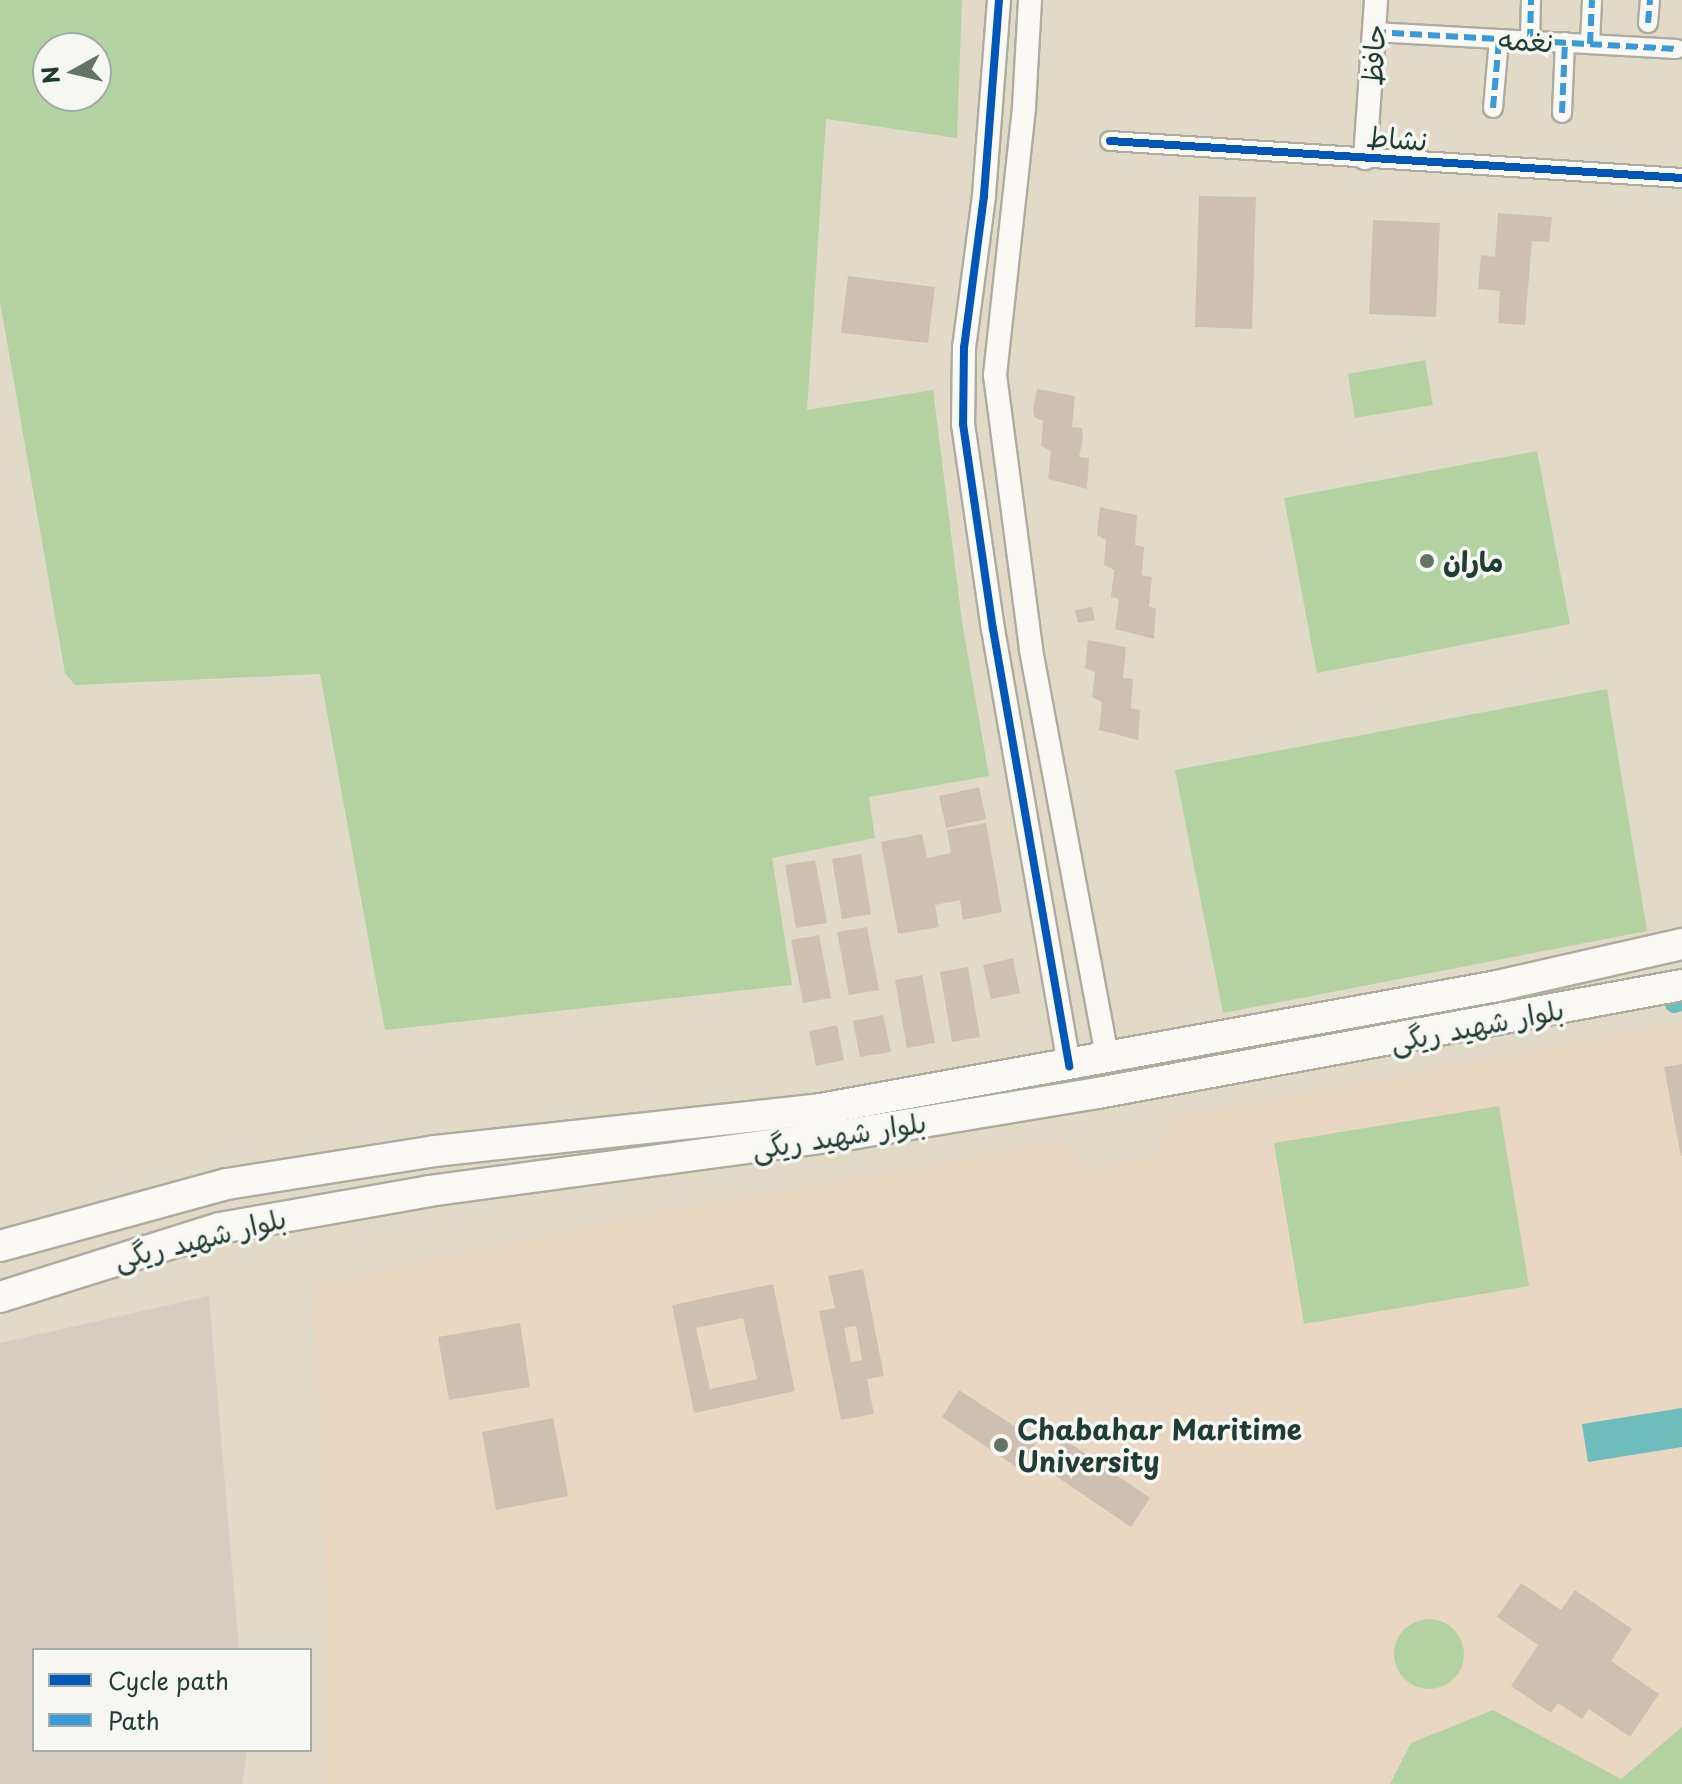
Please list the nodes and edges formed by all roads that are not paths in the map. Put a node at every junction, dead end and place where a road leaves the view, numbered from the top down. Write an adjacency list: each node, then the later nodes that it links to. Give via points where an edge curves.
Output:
1 (999, 0): 20 (street, via 984,196 964,347)
2 (1030, 0): 19 (street, via 1024,108 997,342)
3 (1376, 0): 8 (street, حافظ)
4 (1531, 0): 10 (street)
5 (1592, 0): 12 (street)
6 (1650, 0): 7 (street)
7 (1648, 23)
8 (1374, 32): 9 (street, نغمه); 17 (street, حافظ)
9 (1499, 39): 10 (street, نغمه); 14 (street)
10 (1530, 41): 11 (street, نغمه)
11 (1565, 42): 12 (street, نغمه); 15 (street)
12 (1590, 44): 13 (street, نغمه)
13 (1677, 49)
14 (1493, 108)
15 (1562, 113)
16 (1110, 141): 17 (street, نشاط)
17 (1365, 158): 18 (street, نشاط)
18 (1682, 178)
19 (999, 420): 20 (street); 23 (street, via 1031,650)
20 (963, 424): 24 (street, via 993,629)
21 (1682, 944): 25 (highway, بلوار شهید ریگی, via 1497,986)
22 (1682, 985): 28 (highway, بلوار شهید ریگی, via 1098,1093 856,1133 429,1191 220,1228)
23 (1096, 1011): 24 (street); 25 (street)
24 (1062, 1016): 26 (street)
25 (1108, 1060): 26 (highway, بلوار شهید ریگی)
26 (1069, 1066): 27 (highway, بلوار شهید ریگی, via 815,1110 435,1151 227,1184)
27 (0, 1246)
28 (0, 1297)

